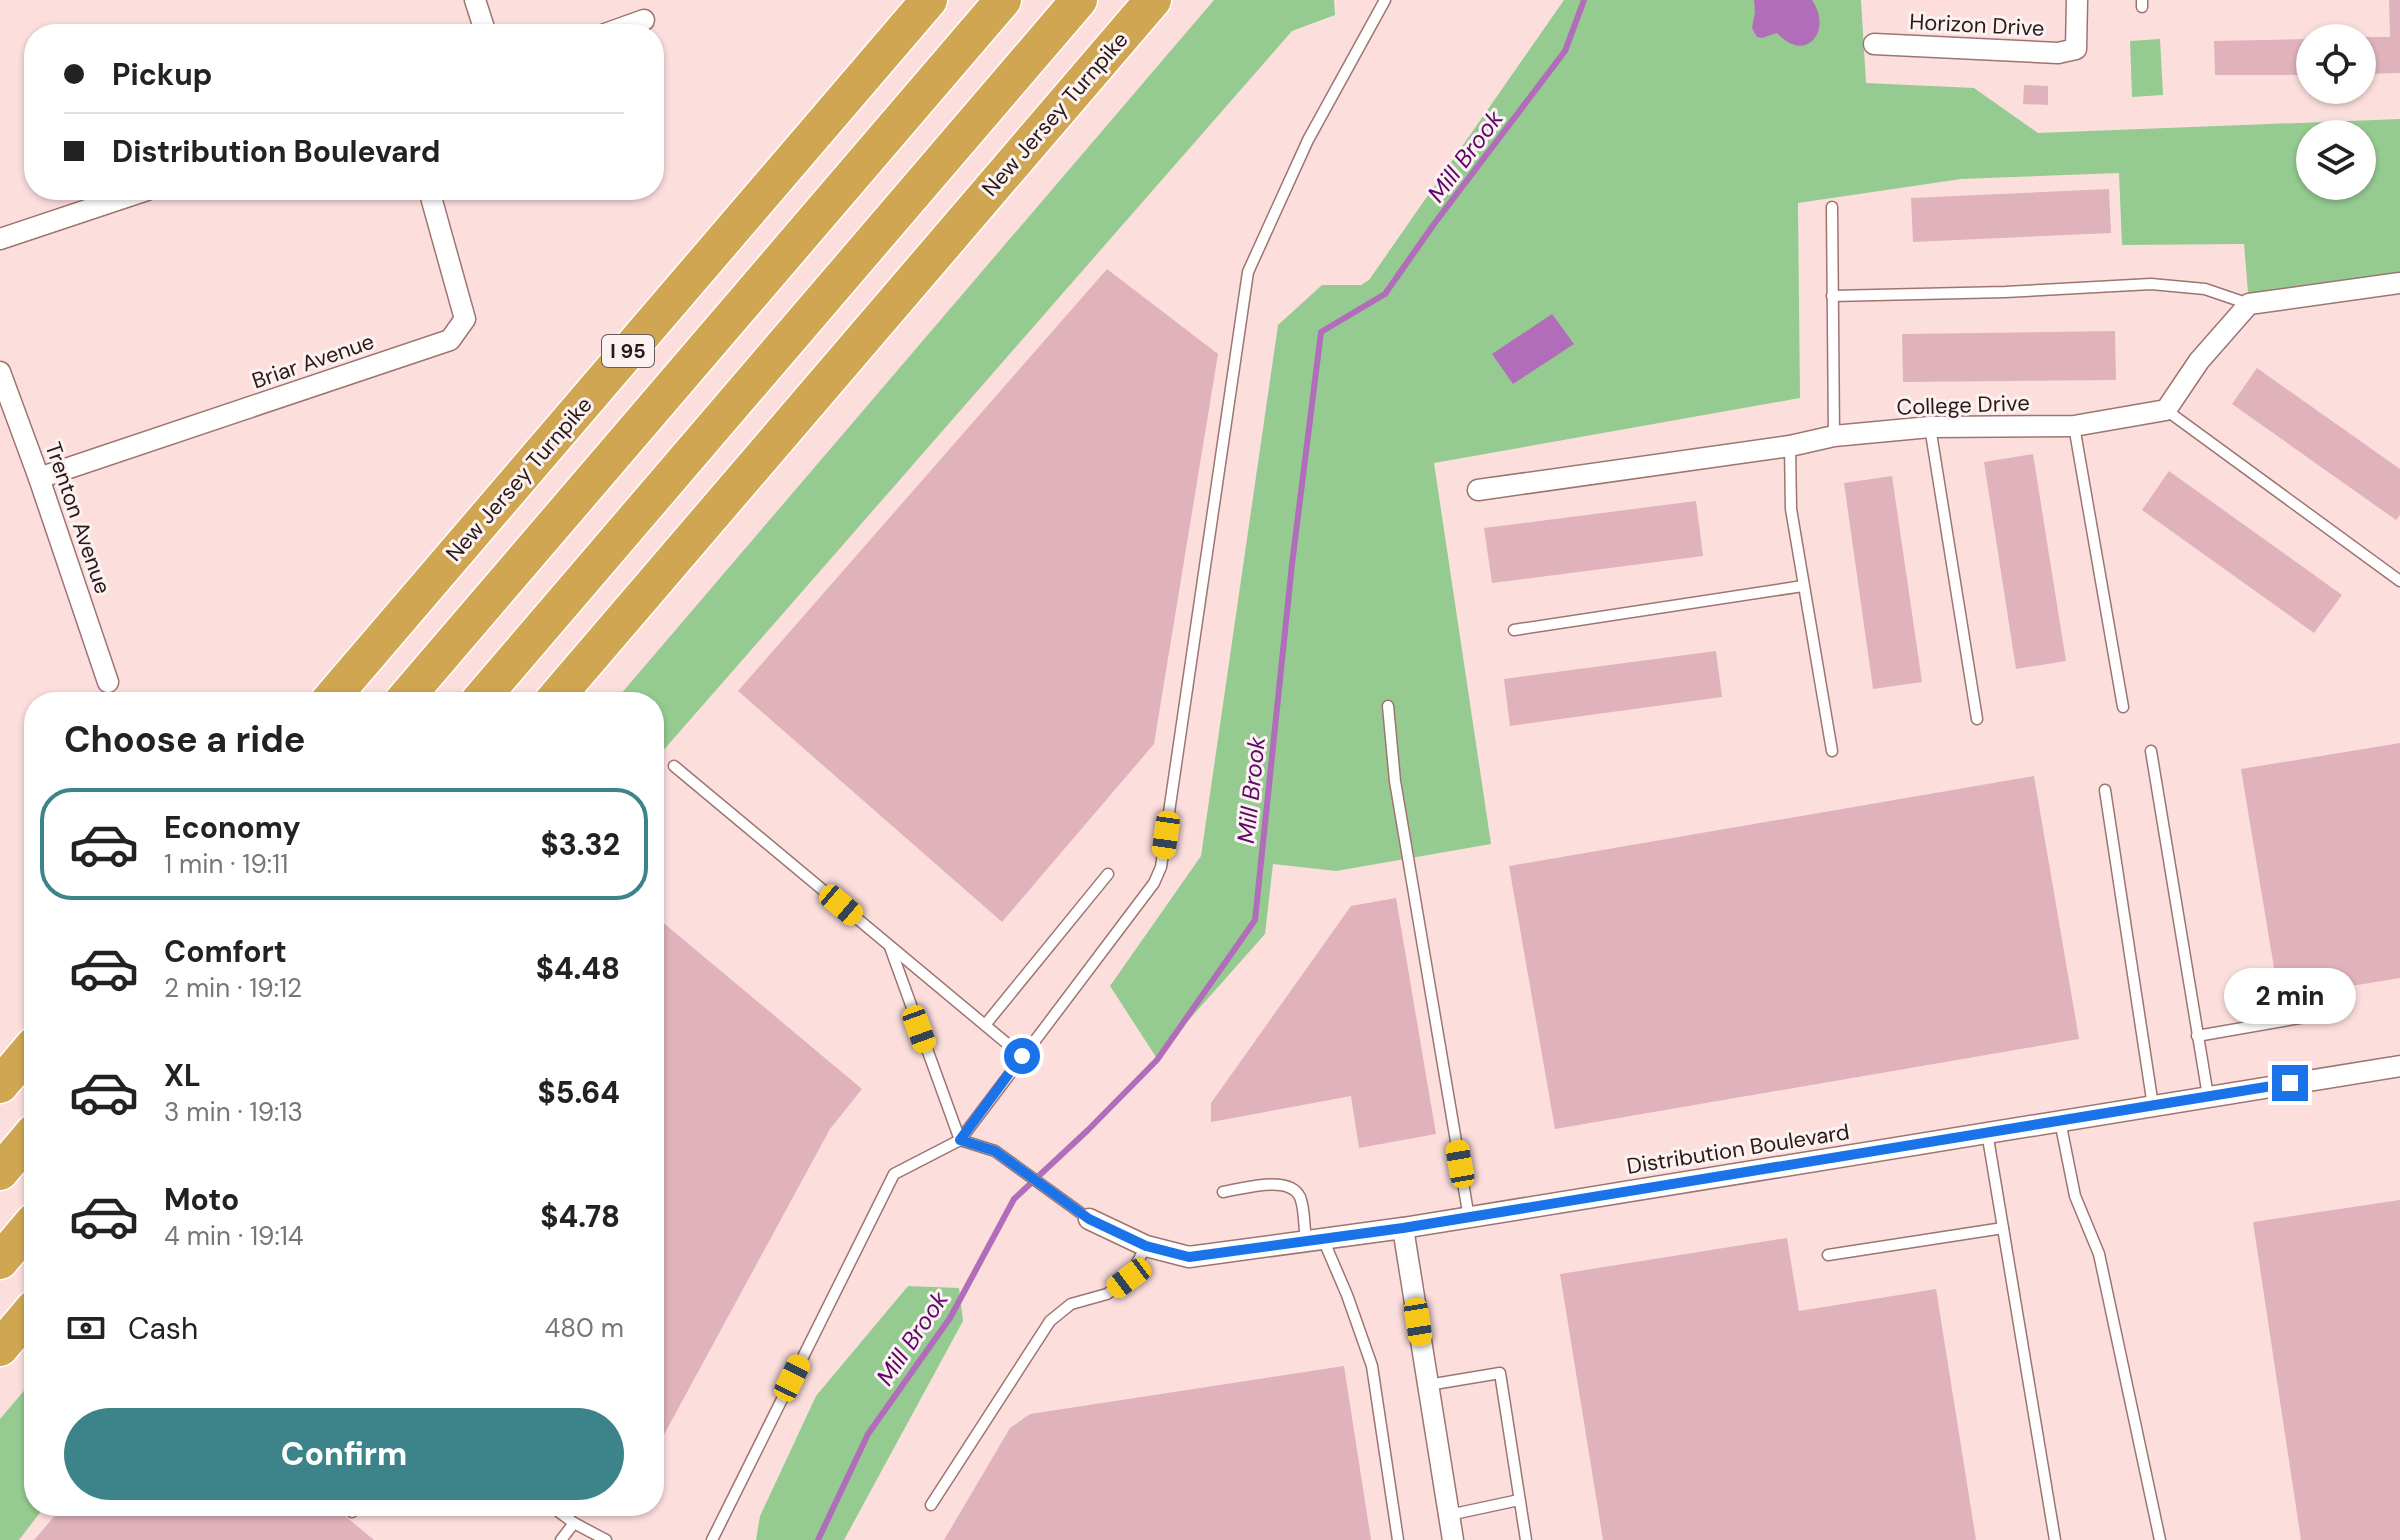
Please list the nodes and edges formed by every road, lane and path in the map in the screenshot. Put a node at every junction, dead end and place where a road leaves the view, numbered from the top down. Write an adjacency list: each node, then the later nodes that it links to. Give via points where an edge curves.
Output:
1 (475, 0): 9 (street)
2 (929, 0): 31 (highway, New Jersey Turnpike / I 95)
3 (1003, 0): 32 (highway, I 95)
4 (1079, 0): 33 (highway)
5 (1153, 0): 34 (highway, New Jersey Turnpike)
6 (1385, 0): 47 (lane, via 1308,140 1248,272 1161,867)
7 (2077, 0): 11 (street, Horizon Drive, via 2076,49 2058,53)
8 (644, 20): 10 (street)
9 (483, 24)
10 (633, 24)
11 (1874, 44)
12 (117, 200): 15 (street)
13 (432, 200): 25 (street, Briar Avenue, via 465,319 450,340)
14 (1832, 207): 17 (lane)
15 (0, 239)
16 (2400, 283): 18 (street)
17 (1832, 296): 18 (lane, via 2151,284 2205,289); 23 (lane)
18 (2249, 304): 20 (street, via 2199,361)
19 (0, 372): 25 (street, Trenton Avenue)
20 (2166, 410): 21 (street, College Drive); 27 (lane)
21 (2074, 426): 22 (street, College Drive); 36 (lane)
22 (1930, 427): 23 (street, College Drive); 37 (lane)
23 (1834, 436): 24 (street, College Drive)
24 (1790, 446): 26 (street, College Drive); 28 (lane, via 1791,509)
25 (39, 478): 30 (street, Trenton Avenue)
26 (1478, 490)
27 (2400, 581)
28 (1803, 586): 29 (lane); 38 (lane)
29 (1514, 630)
30 (108, 682)
31 (337, 692)
32 (411, 692)
33 (487, 692)
34 (561, 692)
35 (1388, 706): 59 (lane, via 1395,781)
36 (2123, 707)
37 (1977, 719)
38 (1832, 751)
39 (2151, 751): 46 (lane)
40 (674, 766): 43 (lane)
41 (2105, 790): 52 (lane)
42 (1108, 874): 45 (lane)
43 (889, 945): 45 (lane); 55 (lane)
44 (2340, 1011): 46 (lane)
45 (985, 1025): 47 (lane)
46 (2197, 1036): 51 (lane)
47 (1022, 1056): 55 (lane)
48 (24, 1057): 50 (highway)
49 (2400, 1066): 51 (street, Distribution Boulevard)
50 (0, 1085)
51 (2208, 1096): 52 (street, Distribution Boulevard)
52 (2153, 1106): 53 (street, Distribution Boulevard)
53 (2060, 1121): 54 (street, Distribution Boulevard); 83 (lane, via 2075,1196 2099,1254)
54 (1987, 1132): 59 (street, Distribution Boulevard); 62 (lane)
55 (960, 1140): 60 (lane, via 995,1151); 78 (lane, via 894,1174)
56 (24, 1144): 57 (highway)
57 (0, 1172)
58 (1223, 1192): 64 (lane, via 1276,1184 1291,1188)
59 (1469, 1218): 61 (street, Distribution Boulevard)
60 (1089, 1219): 65 (street, Distribution Boulevard)
61 (1403, 1228): 64 (street, Distribution Boulevard); 70 (street)
62 (2003, 1228): 66 (lane); 82 (lane)
63 (24, 1233): 67 (highway)
64 (1314, 1240): 65 (street, Distribution Boulevard, via 1189,1257); 79 (lane, via 1347,1295 1372,1366)
65 (1146, 1246): 72 (lane, via 1129,1278 1107,1294 1071,1304 1050,1321)
66 (1828, 1255)
67 (0, 1261)
68 (24, 1320): 69 (highway)
69 (0, 1348)
70 (1428, 1385): 71 (lane, via 1500,1373); 73 (street)
71 (1519, 1500): 73 (lane); 81 (lane)
72 (931, 1505)
73 (1449, 1515): 80 (street)
74 (565, 1516): 75 (lane)
75 (574, 1523): 76 (lane); 77 (lane)
76 (561, 1540)
77 (606, 1540)
78 (712, 1540)
79 (1398, 1540)
80 (1453, 1540)
81 (1526, 1540)
82 (2055, 1540)
83 (2160, 1540)

